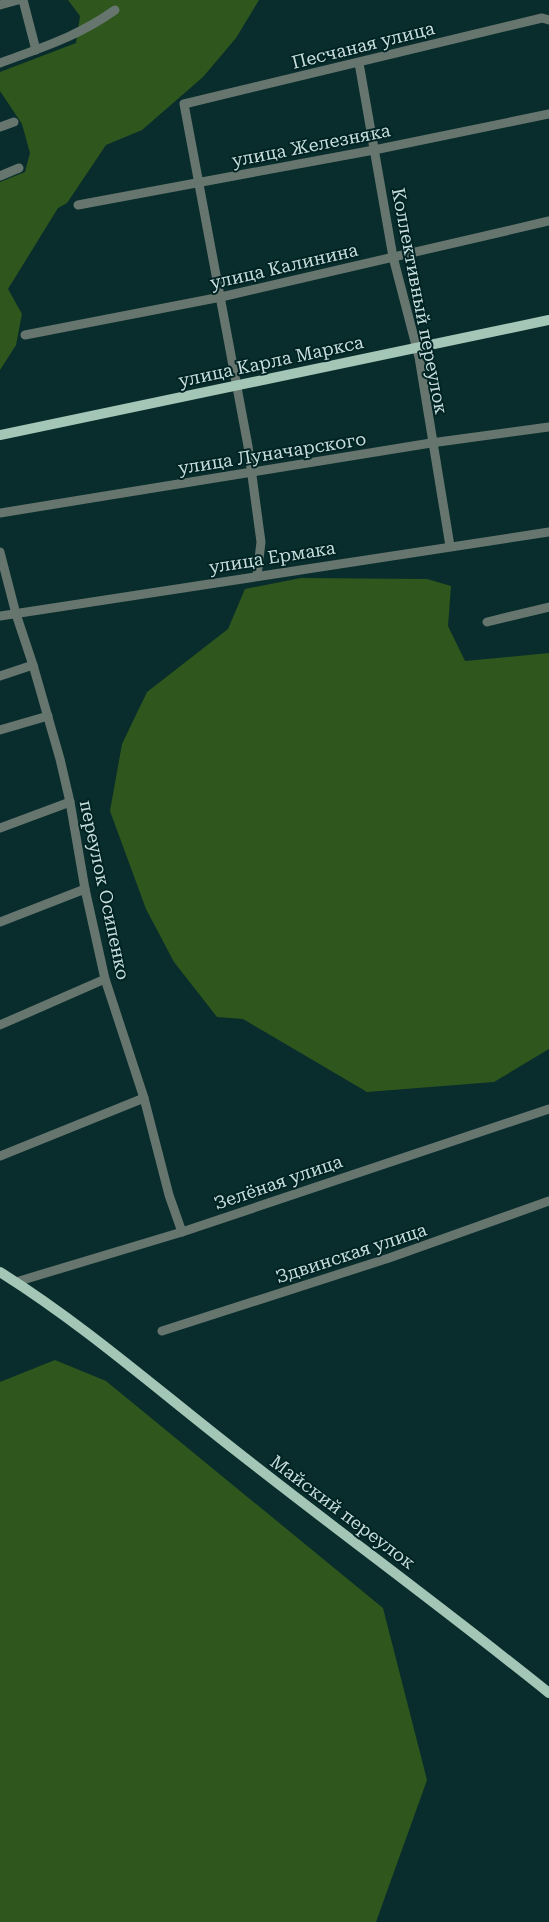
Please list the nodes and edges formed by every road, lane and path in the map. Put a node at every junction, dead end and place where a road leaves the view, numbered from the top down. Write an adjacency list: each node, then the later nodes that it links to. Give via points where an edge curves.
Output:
1 (18, 0): 3 (street)
2 (23, 0): 6 (street)
3 (0, 5)
4 (115, 10): 6 (street, via 89,28)
5 (549, 20): 8 (street, Песчаная улица, via 542,18)
6 (36, 50): 7 (street)
7 (0, 63)
8 (359, 63): 12 (street, Коллективный переулок); 15 (street, Песчаная улица, via 184,104)
9 (549, 114): 12 (street, улица Железняка)
10 (14, 122): 11 (street)
11 (0, 127)
12 (374, 150): 15 (street, улица Железняка); 18 (street, Коллективный переулок)
13 (19, 168): 14 (street)
14 (0, 176)
15 (200, 183): 16 (street, улица Железняка); 19 (street)
16 (78, 205)
17 (549, 221): 18 (street, улица Калинина)
18 (393, 258): 19 (street, улица Калинина); 22 (street, Коллективный переулок)
19 (221, 298): 21 (street, улица Калинина); 23 (street)
20 (549, 320): 22 (main road, улица Карла Маркса)
21 (25, 335)
22 (416, 348): 23 (main road, улица Карла Маркса); 26 (street, Коллективный переулок)
23 (238, 384): 25 (main road, улица Карла Маркса); 27 (street)
24 (549, 427): 26 (street, улица Луначарского)
25 (0, 434)
26 (431, 443): 27 (street, улица Луначарского); 30 (street, Коллективный переулок)
27 (251, 474): 28 (street, улица Луначарского); 32 (street, via 260,542)
28 (0, 513)
29 (549, 532): 30 (street, улица Ермака)
30 (450, 546): 32 (street, улица Ермака)
31 (0, 552): 34 (street, переулок Осипенко)
32 (257, 576): 34 (street, улица Ермака)
33 (549, 607): 36 (street)
34 (16, 614): 35 (street, улица Ермака); 37 (street, переулок Осипенко)
35 (0, 616)
36 (487, 622)
37 (33, 665): 38 (street); 39 (street, переулок Осипенко)
38 (0, 676)
39 (48, 716): 40 (street); 41 (street, переулок Осипенко)
40 (0, 730)
41 (70, 802): 42 (street); 43 (street, переулок Осипенко)
42 (0, 828)
43 (85, 889): 44 (street); 45 (street, переулок Осипенко)
44 (0, 922)
45 (106, 979): 46 (street); 47 (street, переулок Осипенко)
46 (0, 1025)
47 (144, 1098): 49 (street); 51 (street, переулок Осипенко)
48 (549, 1109): 51 (street, Зелёная улица)
49 (0, 1156)
50 (549, 1201): 54 (street, Здвинская улица, via 389,1258)
51 (182, 1232): 53 (street, Зелёная улица)
52 (0, 1272): 53 (main road, Майский переулок)
53 (16, 1282): 55 (main road, Майский переулок, via 117,1356)
54 (162, 1331)
55 (549, 1693)

